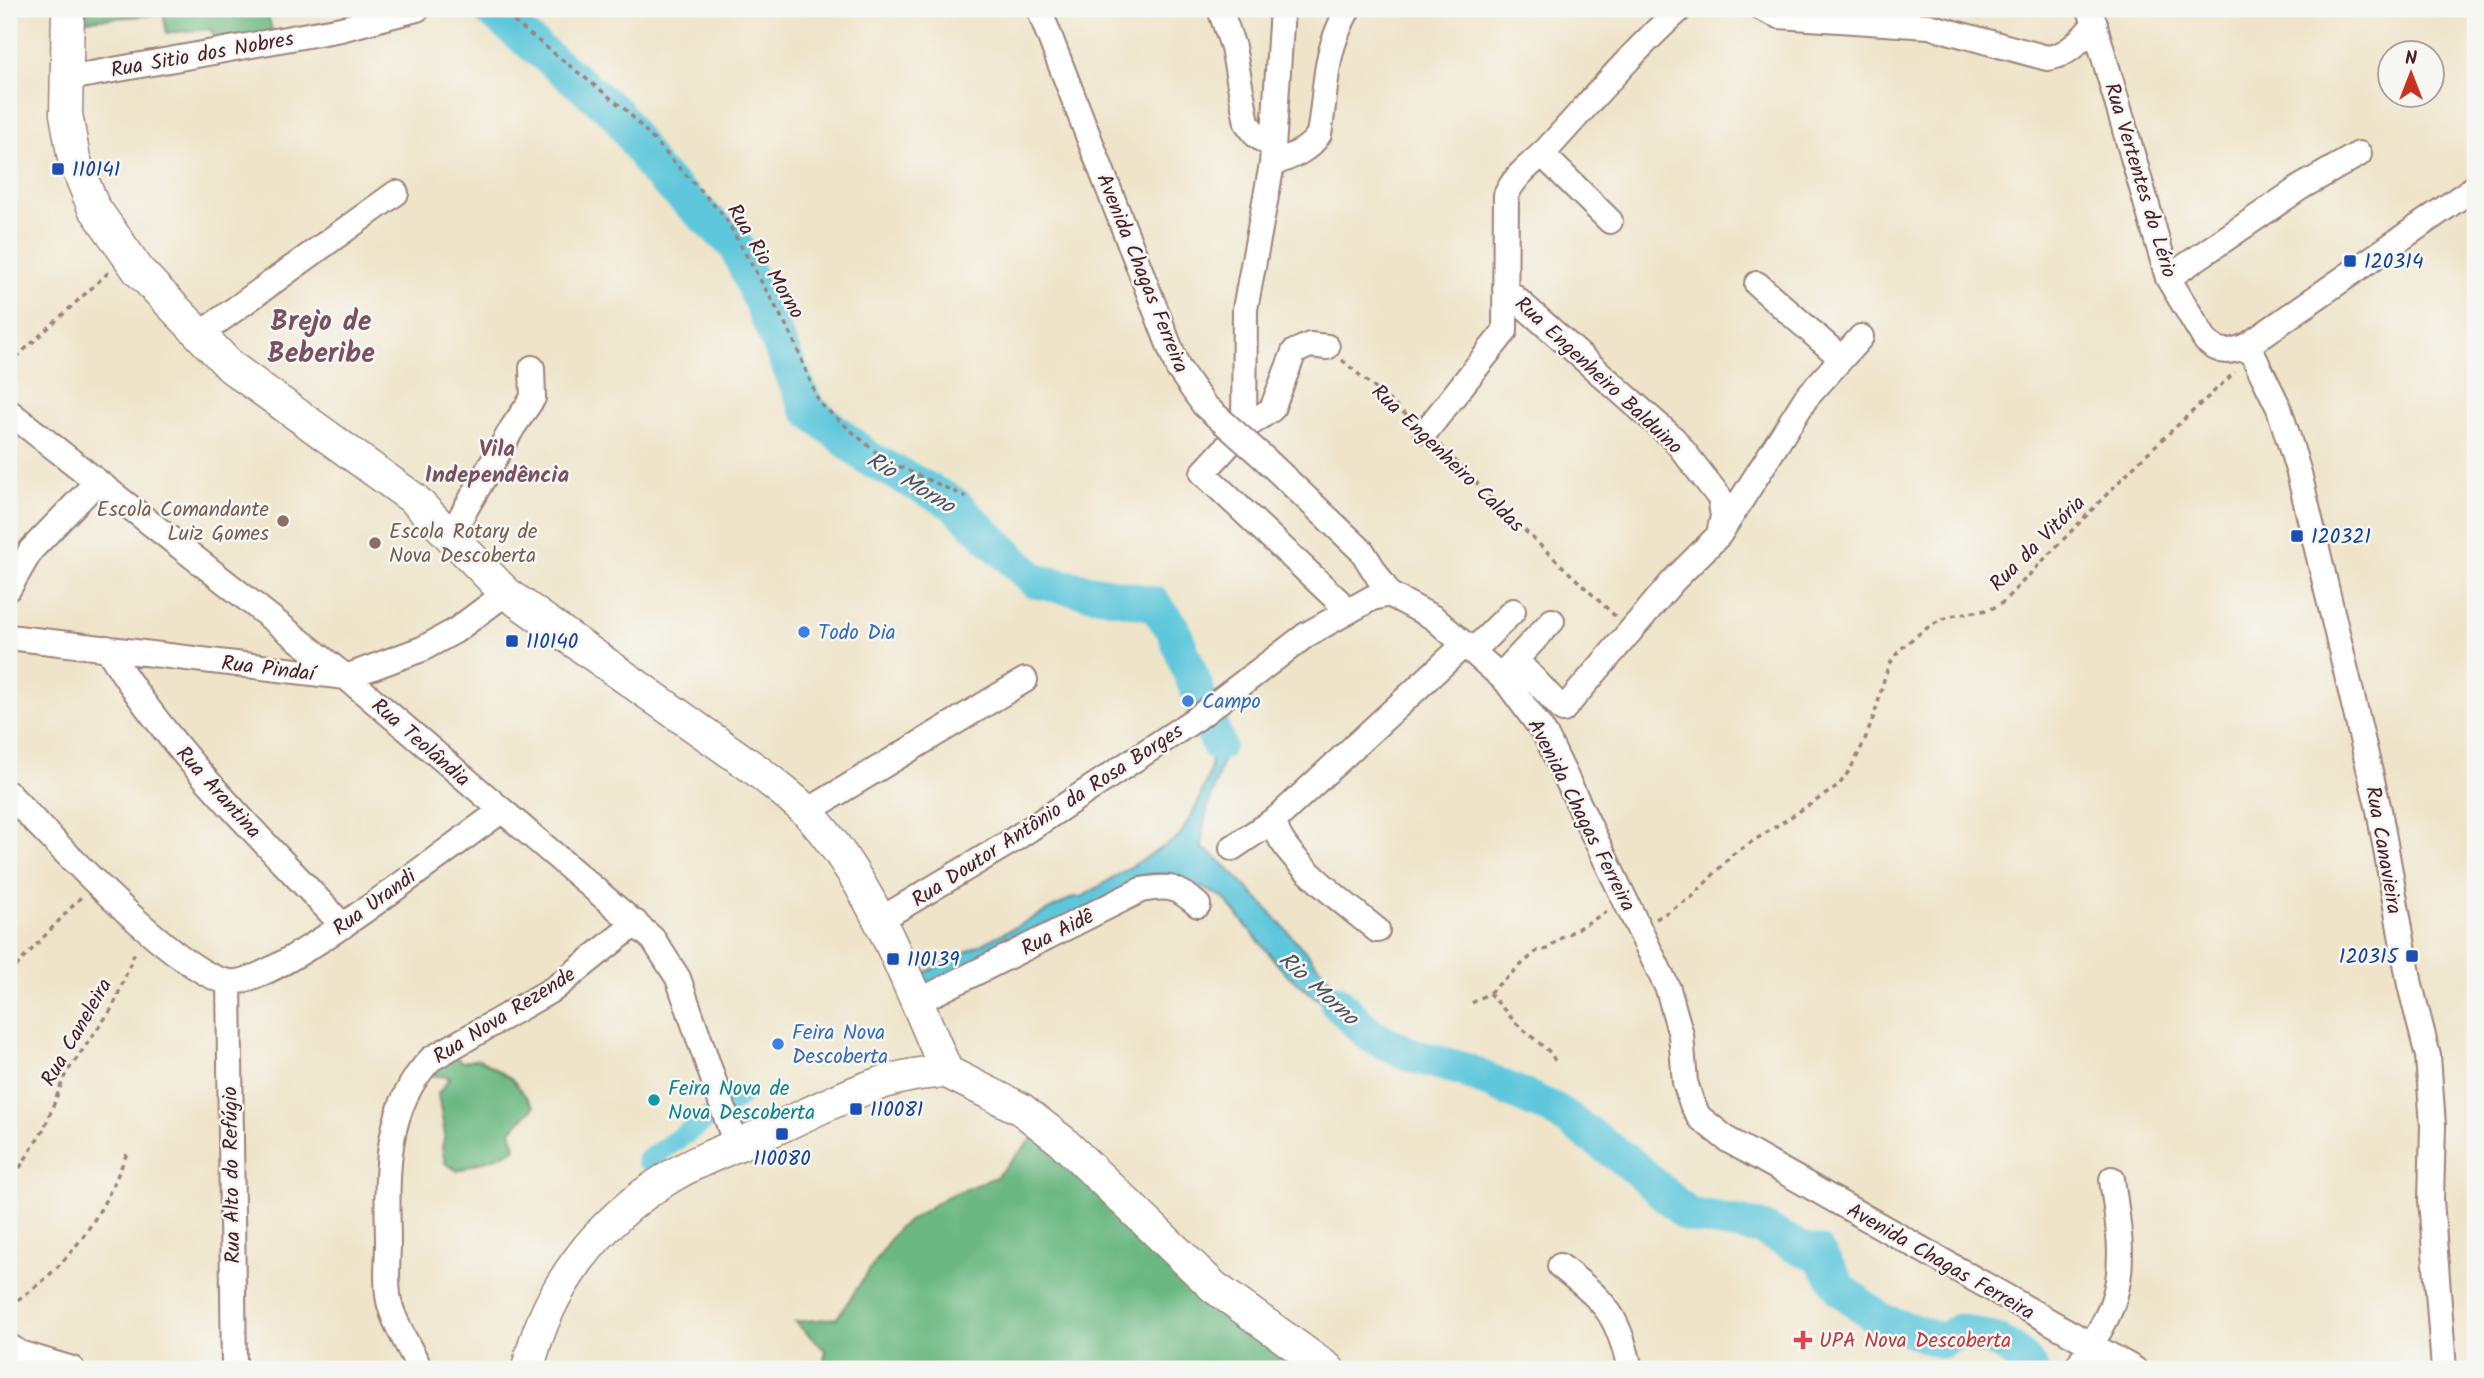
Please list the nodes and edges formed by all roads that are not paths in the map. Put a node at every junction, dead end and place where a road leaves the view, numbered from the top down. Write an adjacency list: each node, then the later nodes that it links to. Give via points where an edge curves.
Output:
1 (68, 9): 10 (main road)
2 (417, 9): 10 (street, Rua Sitio dos Nobres, via 341,29)
3 (1039, 9): 34 (street, Avenida Chagas Ferreira, bridge, via 1178,369 1205,405 1362,551)
4 (1220, 9): 13 (street, via 1233,47 1247,123)
5 (1282, 9): 13 (street)
6 (1348, 9): 13 (street, via 1326,62 1319,134 1301,152)
7 (1680, 9): 11 (street)
8 (1763, 9): 9 (street, via 1779,16 1929,26 2047,58 2069,51)
9 (2093, 16): 17 (street, Rua Vertentes do Lério)
10 (69, 78): 20 (main road, via 66,114 74,159 93,206 127,255)
11 (1542, 154): 16 (street); 19 (street, via 1514,177 1506,195)
12 (2359, 154): 17 (street, via 2301,187)
13 (1272, 155): 27 (street, via 1245,309)
14 (2475, 187): 23 (street)
15 (396, 193): 20 (street)
16 (1610, 221)
17 (2168, 278): 23 (street, Rua Vertentes do Lério, via 2215,349)
18 (1757, 284): 24 (street)
19 (1506, 289): 28 (street, via 1505,331); 31 (street, Rua Engenheiro Balduino, via 1674,439 1720,498)
20 (198, 335): 30 (main road, via 231,367 376,469)
21 (1861, 337): 24 (street)
22 (1328, 347): 27 (street, via 1310,345 1294,352 1272,409)
23 (2251, 350): 69 (street, Rua Canavieira, via 2279,408 2299,473 2379,810 2410,985 2428,1056 2433,1126 2431,1200)
24 (1841, 358): 31 (street, via 1805,398)
25 (532, 368): 30 (street, via 533,398)
26 (9, 412): 29 (street, Rua Teolândia)
27 (1244, 428): 35 (street, via 1202,473)
28 (1426, 431)
29 (97, 482): 32 (street, via 31,550); 42 (street, Rua Teolândia)
30 (451, 534): 33 (main road)
31 (1719, 535): 41 (street, via 1674,580 1563,710)
32 (9, 588)
33 (506, 593): 42 (street, Rua Pindaí, via 422,649); 46 (main road, via 759,772)
34 (1389, 594): 35 (street, Rua Doutor Antônio da Rosa Borges); 40 (street, Avenida Chagas Ferreira, via 1414,606)
35 (1349, 611): 50 (street, Rua Doutor Antônio da Rosa Borges, via 1288,647 1197,719 1010,842)
36 (1513, 611): 40 (street)
37 (1552, 621): 41 (street)
38 (9, 637): 39 (street, Rua Pindaí)
39 (107, 648): 42 (street, Rua Pindaí); 52 (street, Rua Arantina, via 173,741)
40 (1469, 648): 41 (street, Avenida Chagas Ferreira); 47 (street)
41 (1508, 668): 61 (street, Avenida Chagas Ferreira, via 1545,734 1674,1008 1685,1082 1699,1117 1728,1140)
42 (346, 677): 45 (street, Rua Teolândia)
43 (1026, 680): 46 (street)
44 (9, 794): 54 (street, via 145,928 207,974)
45 (500, 811): 51 (street, Rua Teolândia); 52 (street, Rua Urandi)
46 (806, 812): 50 (main road)
47 (1277, 818): 48 (street); 53 (street, via 1276,831 1290,853)
48 (1232, 848)
49 (1198, 905): 55 (street, Rua Aidê, via 1166,885 1141,890)
50 (878, 921): 55 (main road)
51 (636, 923): 57 (street, Rua Teolândia, via 662,950 678,978); 64 (street, Rua Nova Rezende, via 555,988 430,1059 414,1076 400,1105 391,1142 388,1301)
52 (343, 926): 54 (street, Rua Urandi, via 265,973)
53 (1377, 930)
54 (235, 981): 63 (street, Rua Alto do Refúgio)
55 (917, 1002): 56 (main road)
56 (947, 1072): 57 (main road, via 921,1072 881,1083); 66 (main road, via 1021,1109 1062,1141 1214,1287)
57 (736, 1145): 65 (main road, via 671,1177 601,1230 562,1285 533,1345)
58 (2112, 1179): 61 (street, via 2120,1241 2118,1278 2114,1300)
59 (1560, 1266): 67 (street, via 1598,1296 1621,1330)
60 (9, 1346): 62 (street)
61 (2082, 1358): 68 (street, Avenida Chagas Ferreira)
62 (72, 1369)
63 (234, 1369)
64 (420, 1369)
65 (528, 1369)
66 (1328, 1369)
67 (1630, 1369)
68 (2134, 1369)
69 (2444, 1369)

